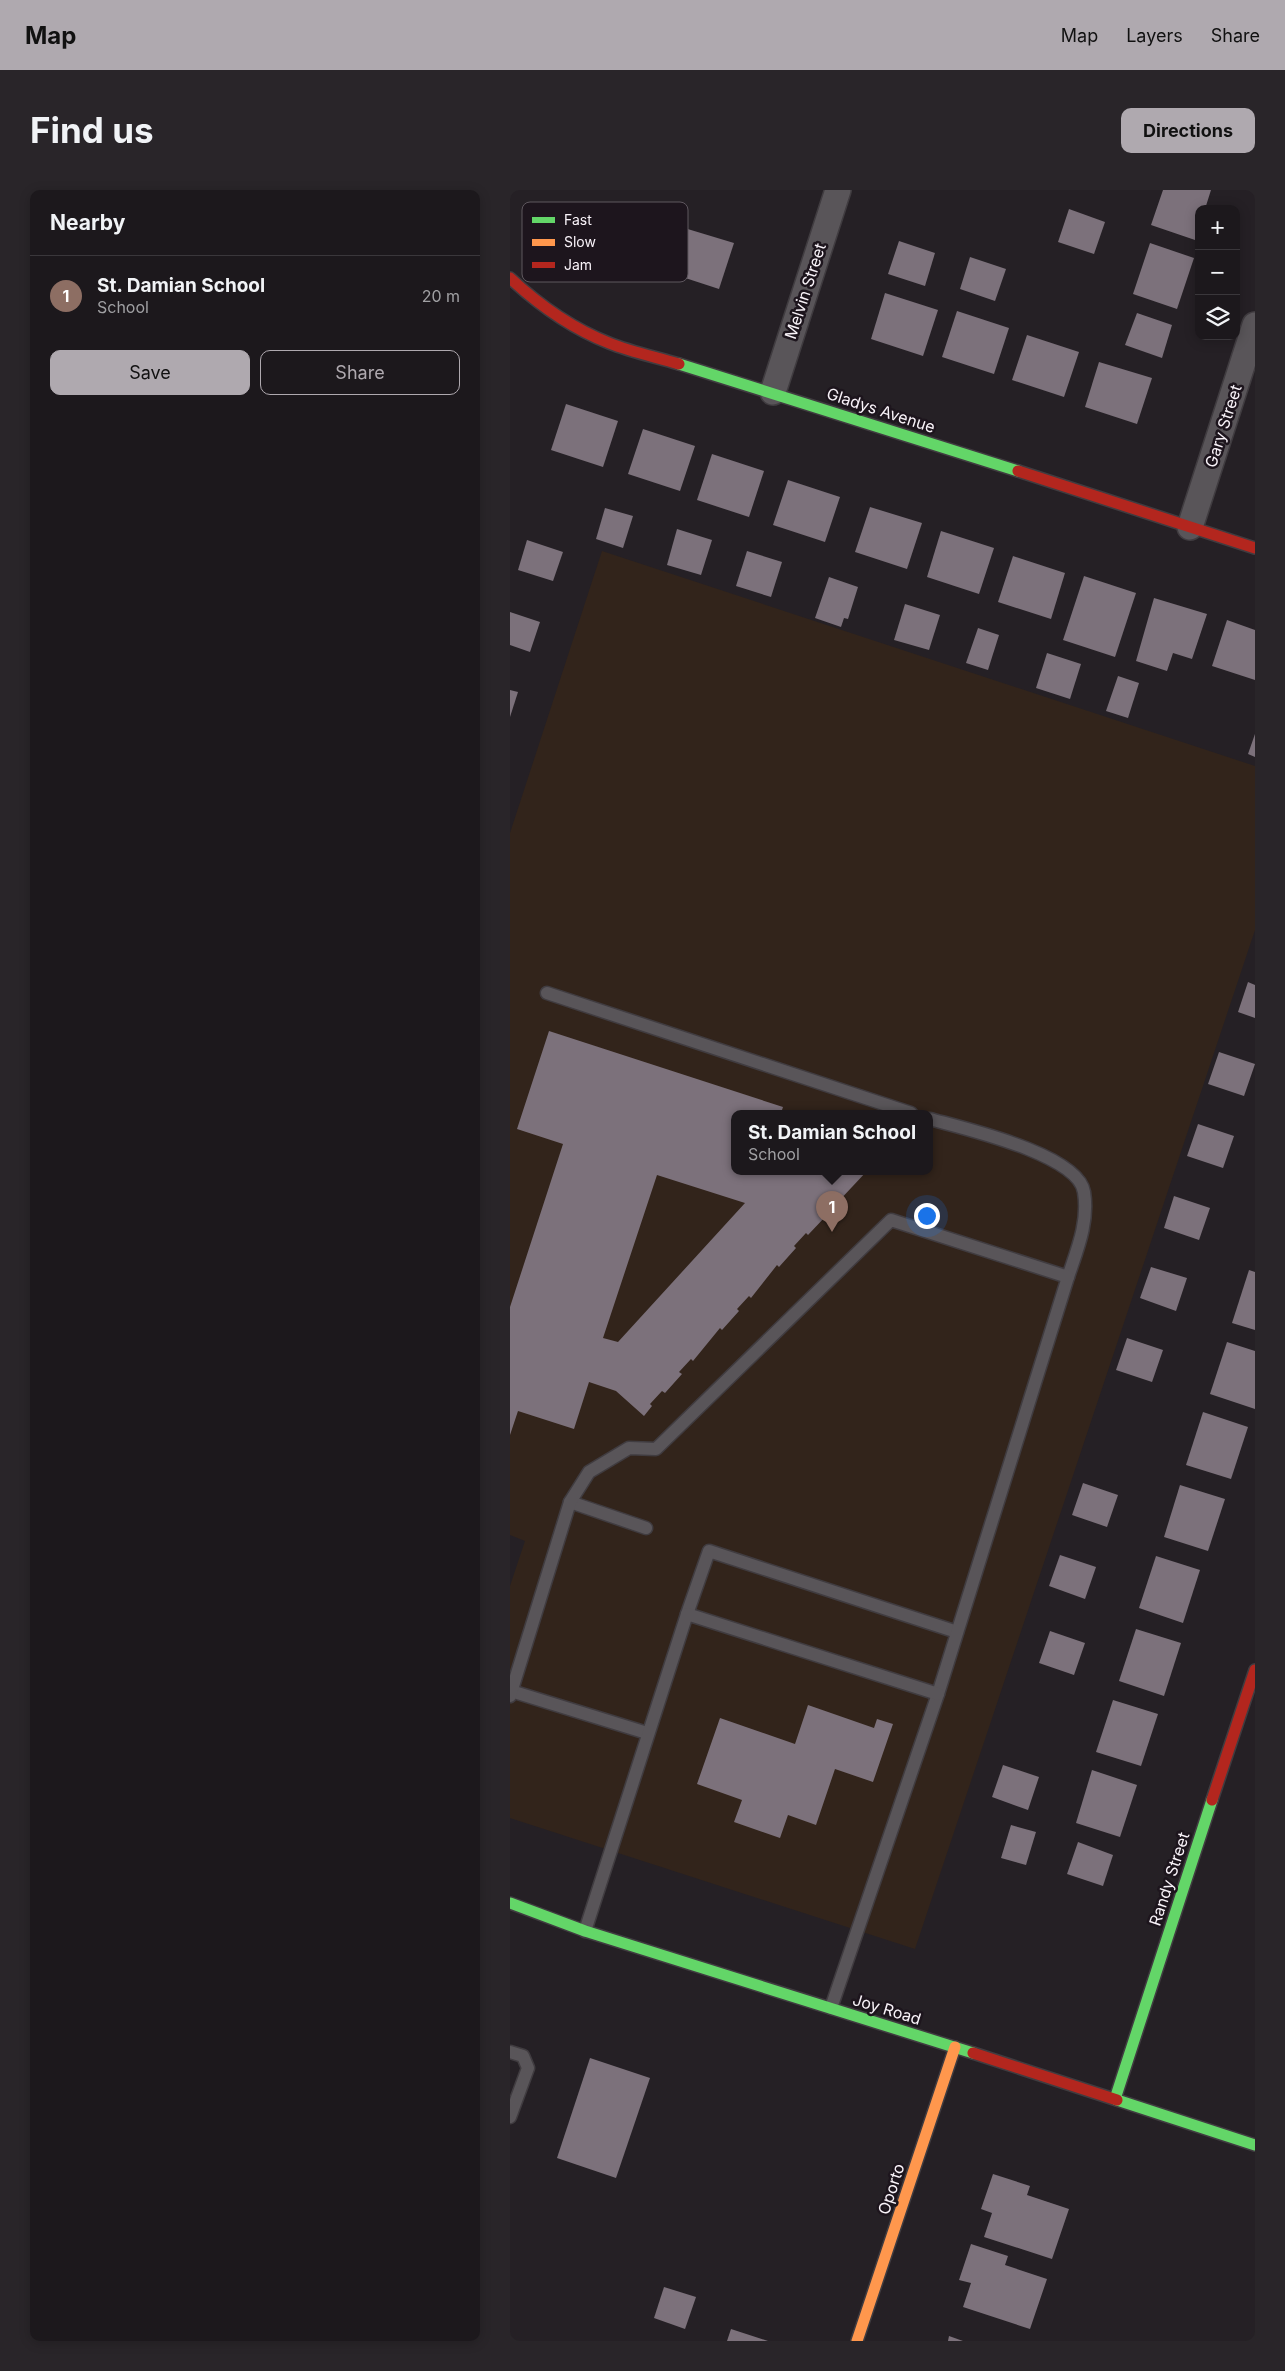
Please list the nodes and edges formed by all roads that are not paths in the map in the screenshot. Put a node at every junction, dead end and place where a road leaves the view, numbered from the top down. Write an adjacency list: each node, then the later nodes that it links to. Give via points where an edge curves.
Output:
1 (838, 190): 4 (street, Melvin Street)
2 (510, 278): 4 (street, Gladys Avenue, via 561,319 609,343)
3 (1255, 325): 5 (street, Gary Street)
4 (773, 392): 5 (street, Gladys Avenue)
5 (1190, 527): 6 (street, Gladys Avenue)
6 (1255, 548)
7 (547, 993): 8 (lane)
8 (902, 1110)
9 (933, 1120): 10 (lane, via 1027,1148 1055,1162 1074,1177 1084,1190 1084,1231)
10 (1068, 1277): 11 (lane, via 891,1220 656,1449 629,1448 589,1472); 14 (lane)
11 (570, 1502): 12 (lane); 16 (lane)
12 (646, 1528)
13 (688, 1614): 14 (lane, via 709,1551); 17 (lane); 18 (lane)
14 (957, 1632): 17 (lane)
15 (1255, 1670): 24 (street, Randy Street)
16 (511, 1693): 18 (lane)
17 (938, 1694): 21 (lane)
18 (647, 1733): 20 (lane)
19 (510, 1903): 20 (street, Joy Road)
20 (585, 1931): 21 (street, Joy Road)
21 (831, 2008): 22 (street, Joy Road)
22 (955, 2047): 24 (street, Joy Road); 27 (street, Oporto)
23 (510, 2052): 25 (lane, via 523,2056 528,2068)
24 (1115, 2099): 26 (street, Joy Road)
25 (510, 2117)
26 (1255, 2145)
27 (857, 2341)

